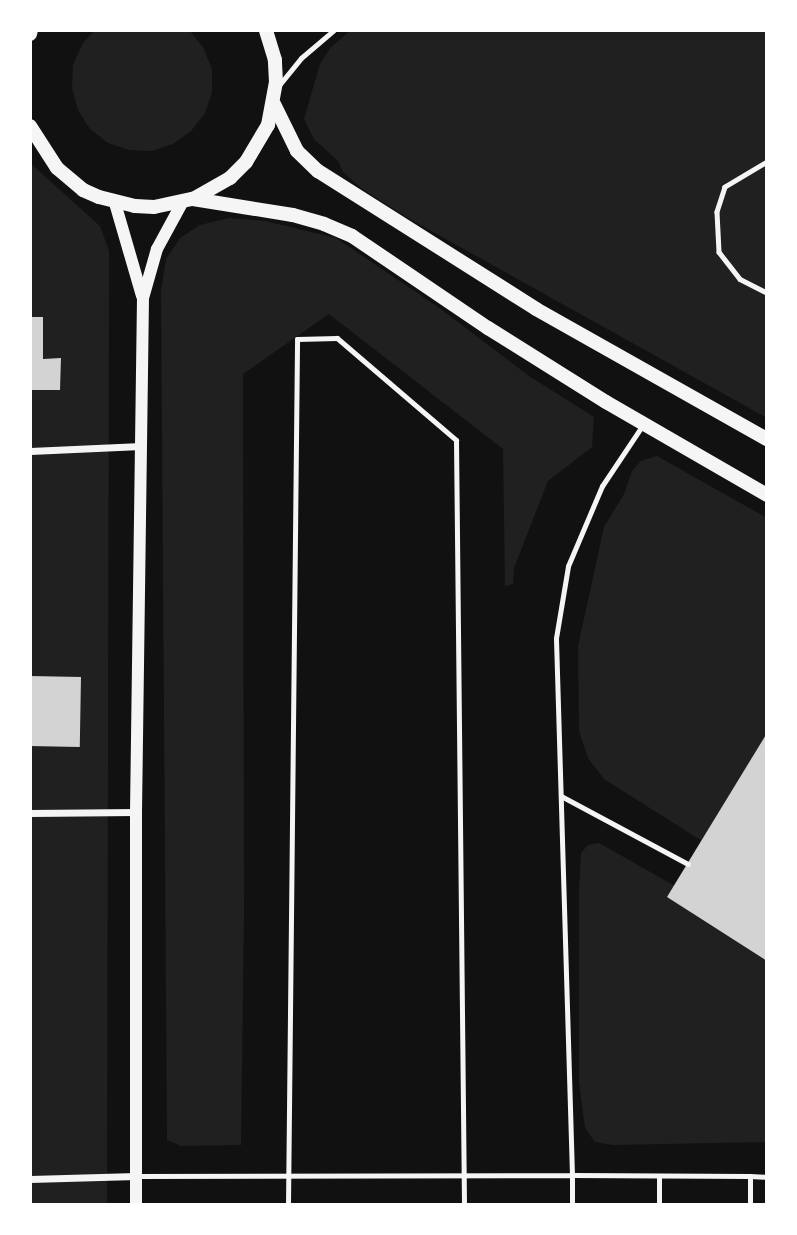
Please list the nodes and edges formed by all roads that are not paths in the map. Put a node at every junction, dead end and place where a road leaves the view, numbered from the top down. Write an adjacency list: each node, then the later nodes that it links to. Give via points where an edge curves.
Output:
1 (266, 30): 3 (main road, via 275,60)
2 (334, 30): 3 (lane, via 301,58)
3 (275, 97): 5 (main road, via 268,125 246,162 222,184); 9 (main road, via 297,151 318,172 536,309)
4 (30, 126): 6 (main road, via 46,155 69,180)
5 (188, 201): 6 (main road, via 154,207); 7 (street, via 157,248); 8 (main road, via 293,215 352,236 488,328)
6 (115, 203): 7 (street)
7 (143, 298): 10 (street)
8 (644, 424): 12 (main road); 13 (lane, via 602,486 568,566 556,638)
9 (767, 439)
10 (141, 446): 11 (street); 14 (street)
11 (30, 451)
12 (767, 495)
13 (561, 796): 16 (lane); 18 (lane)
14 (136, 812): 15 (street); 19 (street)
15 (30, 814)
16 (688, 864)
17 (464, 1175): 18 (lane); 20 (lane); 20 (lane, via 456,440 337,338 297,339); 27 (lane)
18 (572, 1175): 21 (lane); 28 (lane)
19 (136, 1176): 20 (lane); 24 (street); 25 (street)
20 (288, 1176): 26 (lane)
21 (659, 1176): 22 (lane); 29 (lane)
22 (750, 1176): 23 (lane); 30 (lane)
23 (767, 1177)
24 (30, 1179)
25 (136, 1205)
26 (288, 1205)
27 (464, 1205)
28 (572, 1205)
29 (659, 1205)
30 (750, 1205)

